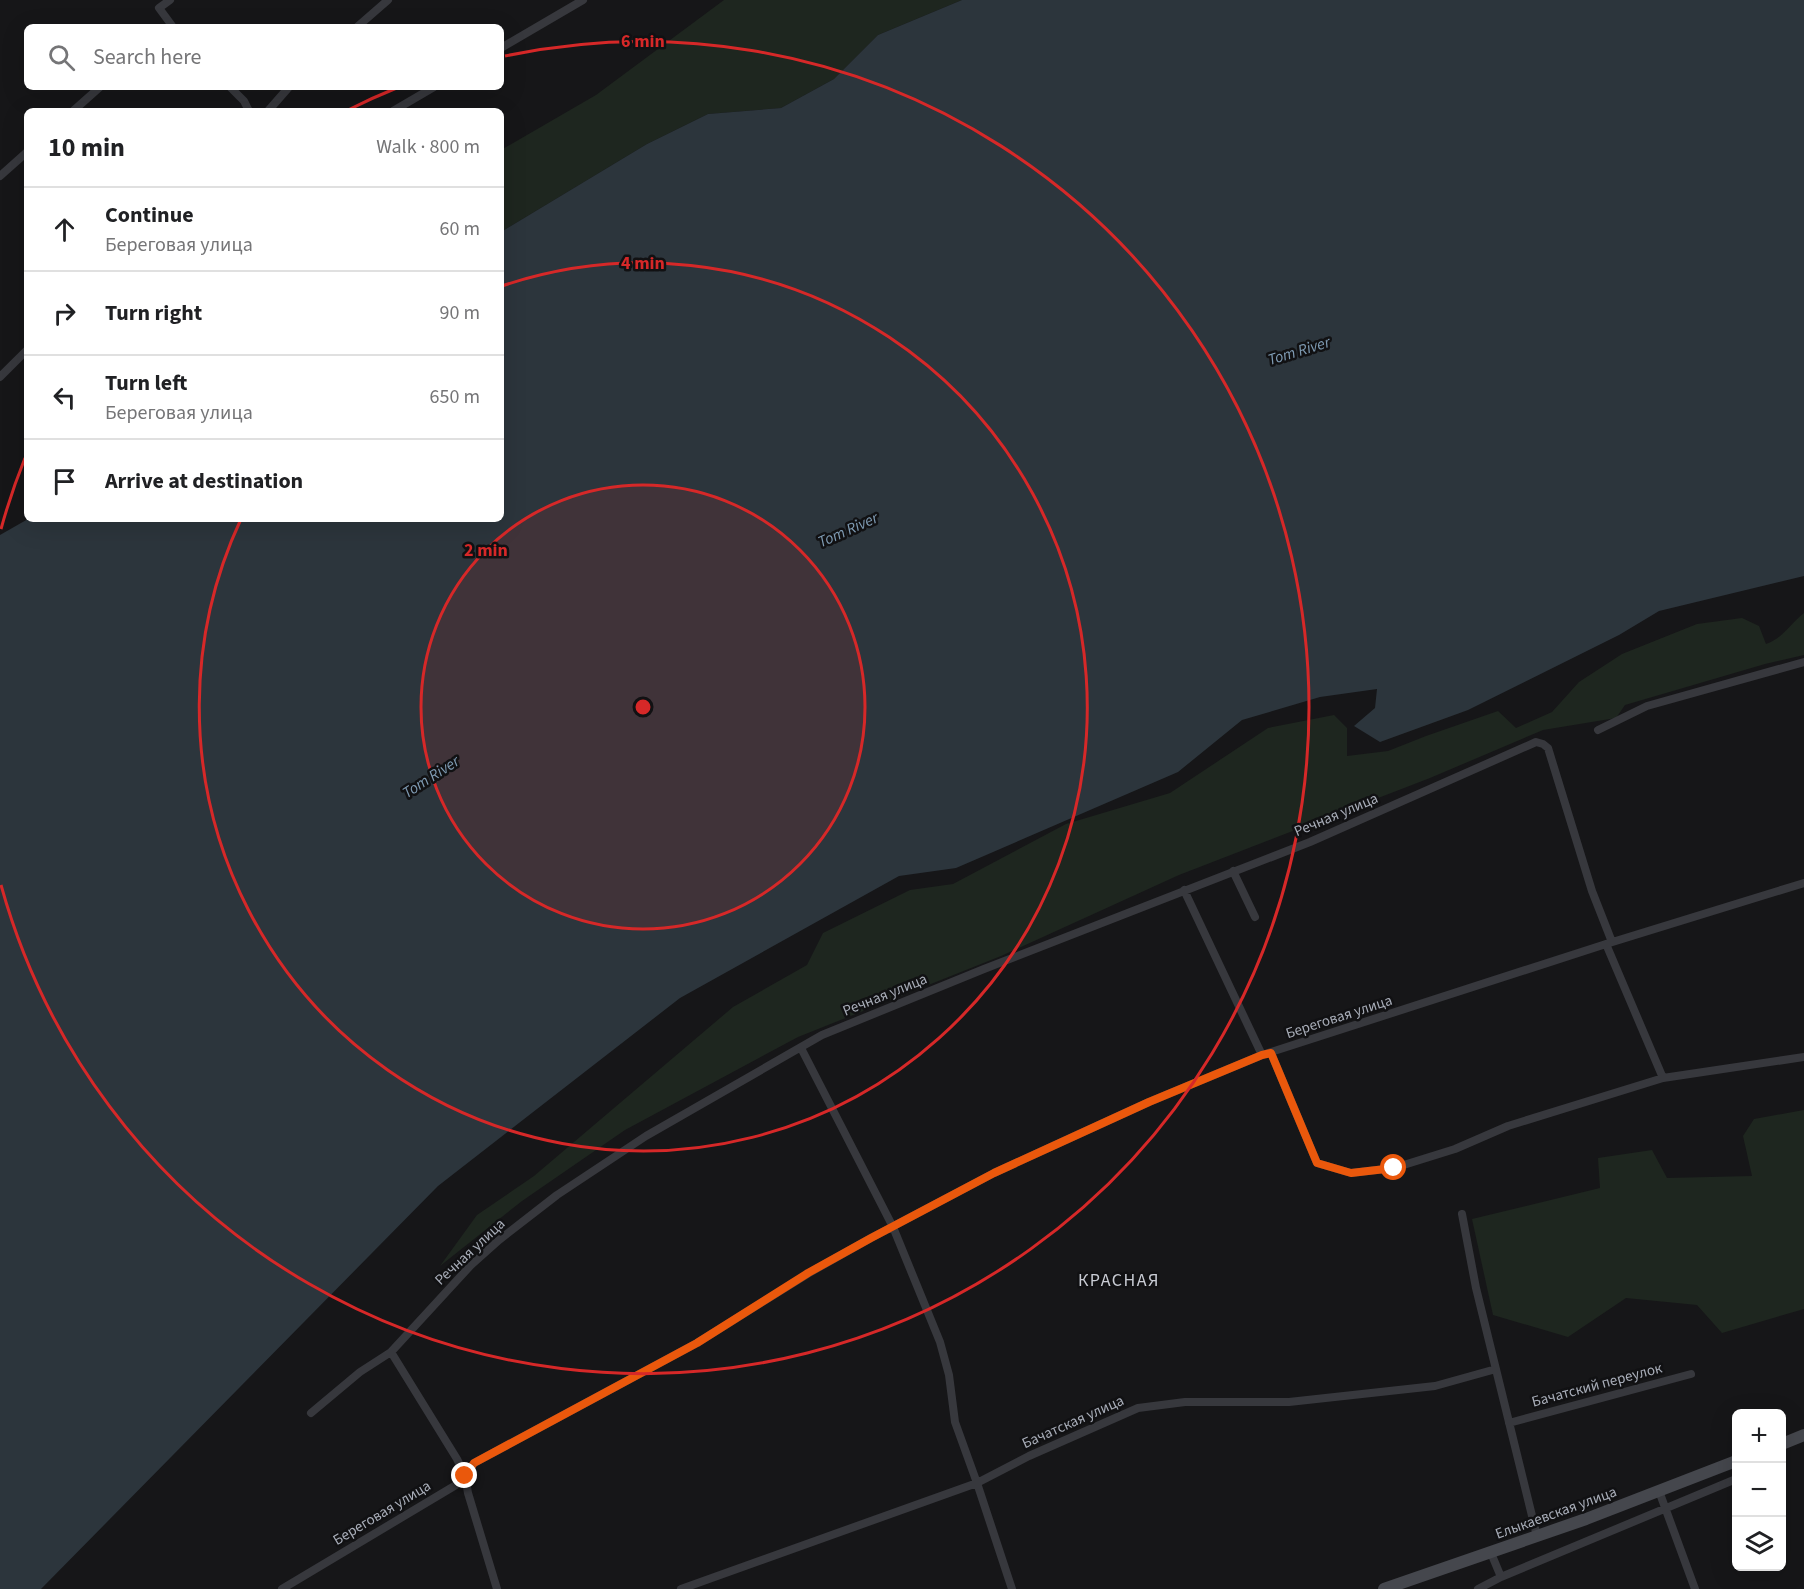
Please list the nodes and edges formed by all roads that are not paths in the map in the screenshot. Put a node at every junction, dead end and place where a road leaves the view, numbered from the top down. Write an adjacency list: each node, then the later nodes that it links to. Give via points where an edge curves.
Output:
1 (170, 0): 4 (street, via 159,8)
2 (388, 0): 5 (street)
3 (583, 0): 6 (street)
4 (169, 24)
5 (360, 24)
6 (504, 46)
7 (97, 90): 11 (street)
8 (233, 90): 12 (street)
9 (286, 90): 13 (street)
10 (429, 90): 14 (street)
11 (76, 108)
12 (248, 108)
13 (271, 108)
14 (398, 108)
15 (24, 155): 16 (street)
16 (0, 176)
17 (24, 353): 18 (street)
18 (0, 377)
19 (1804, 662): 20 (street, via 1647,706)
20 (1598, 730)
21 (1233, 871): 23 (street, Речная улица); 24 (street); 25 (street, Речная улица, via 1310,842 1536,742 1548,748)
22 (1804, 883): 25 (street, Береговая улица)
23 (1184, 890): 26 (street, Речная улица, via 822,1035); 27 (street)
24 (1255, 917)
25 (1609, 943): 27 (street, Береговая улица); 29 (street)
26 (801, 1048): 31 (street); 32 (street, Речная улица, via 646,1136 557,1195 471,1265)
27 (1267, 1054): 29 (street, via 1317,1163 1351,1173 1394,1168 1455,1149 1508,1126); 31 (street, Береговая улица, via 1149,1102 994,1173)
28 (1804, 1057): 29 (street)
29 (1663, 1078)
30 (1462, 1214): 33 (street)
31 (893, 1227): 40 (street, Береговая улица, via 808,1273 697,1343 474,1463); 42 (street, via 940,1342 955,1422)
32 (391, 1352): 35 (street, Речная улица); 40 (street)
33 (1497, 1369): 36 (street); 42 (street, Бачатская улица, via 1435,1386 1334,1397 1185,1402 1138,1408)
34 (1691, 1374): 36 (street, Бачатский переулок)
35 (311, 1413)
36 (1509, 1423): 45 (street)
37 (1804, 1435): 38 (street)
38 (1786, 1442)
39 (1732, 1463): 43 (street, Елыкаевская улица)
40 (465, 1476): 48 (street, Береговая улица); 49 (street)
41 (1732, 1481): 44 (street)
42 (978, 1483): 50 (street, Бачатская улица); 51 (street)
43 (1659, 1491): 44 (street); 45 (street, Елыкаевская улица)
44 (1665, 1508): 47 (street); 54 (street)
45 (1537, 1536): 46 (street, Елыкаевская улица)
46 (1491, 1553): 47 (street); 52 (street, Елыкаевская улица)
47 (1502, 1577): 53 (street)
48 (282, 1589)
49 (497, 1589)
50 (681, 1589)
51 (1012, 1589)
52 (1384, 1589)
53 (1478, 1589)
54 (1695, 1589)

